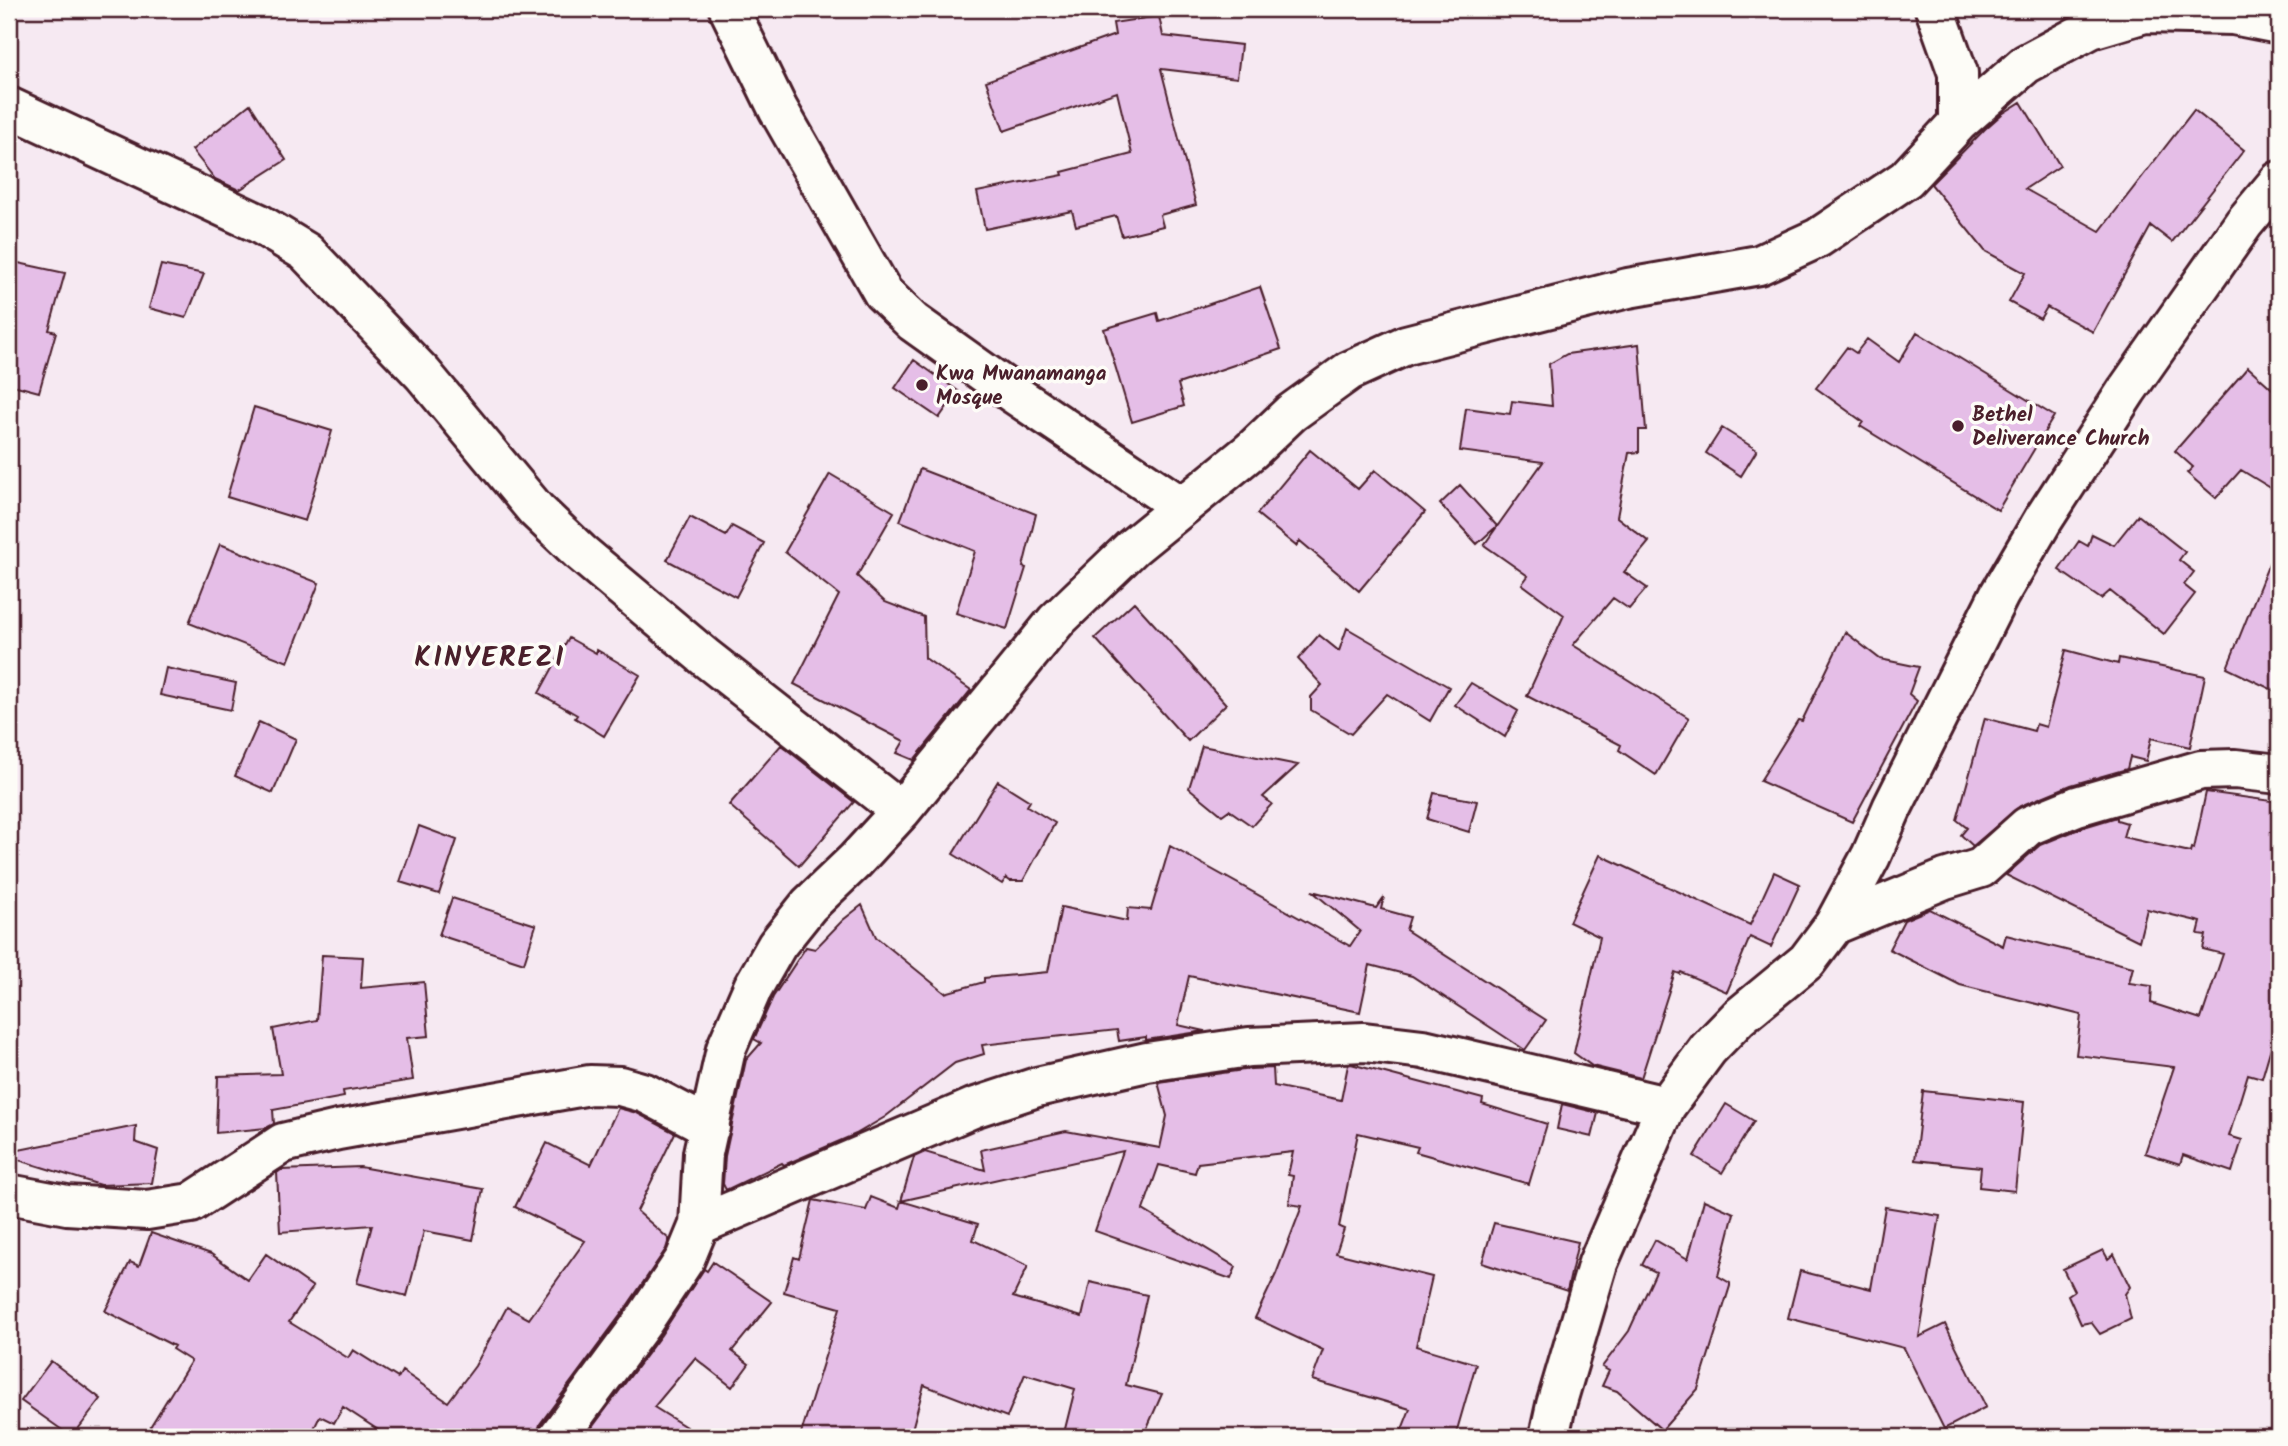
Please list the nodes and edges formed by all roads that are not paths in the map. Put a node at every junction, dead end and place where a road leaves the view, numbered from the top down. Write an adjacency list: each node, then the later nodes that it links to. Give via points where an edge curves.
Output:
1 (729, 9): 7 (street, via 778,109 883,293 913,322)
2 (1935, 9): 5 (street, via 1958,73)
3 (2279, 24): 5 (street, via 2233,15 2145,13 2091,29 2026,64)
4 (9, 107): 9 (street, via 258,223 306,252 423,374 536,510 580,552)
5 (1958, 123): 7 (street, via 1906,179 1818,238 1759,265 1628,288 1406,345 1349,371)
6 (2279, 181): 10 (street, via 2127,390 2043,520 1999,595)
7 (1181, 506): 9 (street, via 1056,621)
8 (2279, 774): 10 (street, via 2201,770 2077,806 2028,826 1981,868)
9 (901, 811): 12 (street, via 809,905 777,945 726,1049)
10 (1834, 925): 11 (street, via 1807,961 1707,1049)
11 (1666, 1106): 14 (street, via 1423,1049 1364,1042 1249,1047 1147,1062 1037,1087 973,1108); 16 (street, via 1598,1263)
12 (710, 1127): 13 (street, via 645,1093 590,1085 283,1143 191,1203 147,1210 67,1205); 14 (street, via 703,1153)
13 (9, 1194)
14 (699, 1225): 15 (street, via 685,1259)
15 (558, 1437)
16 (1549, 1437)

